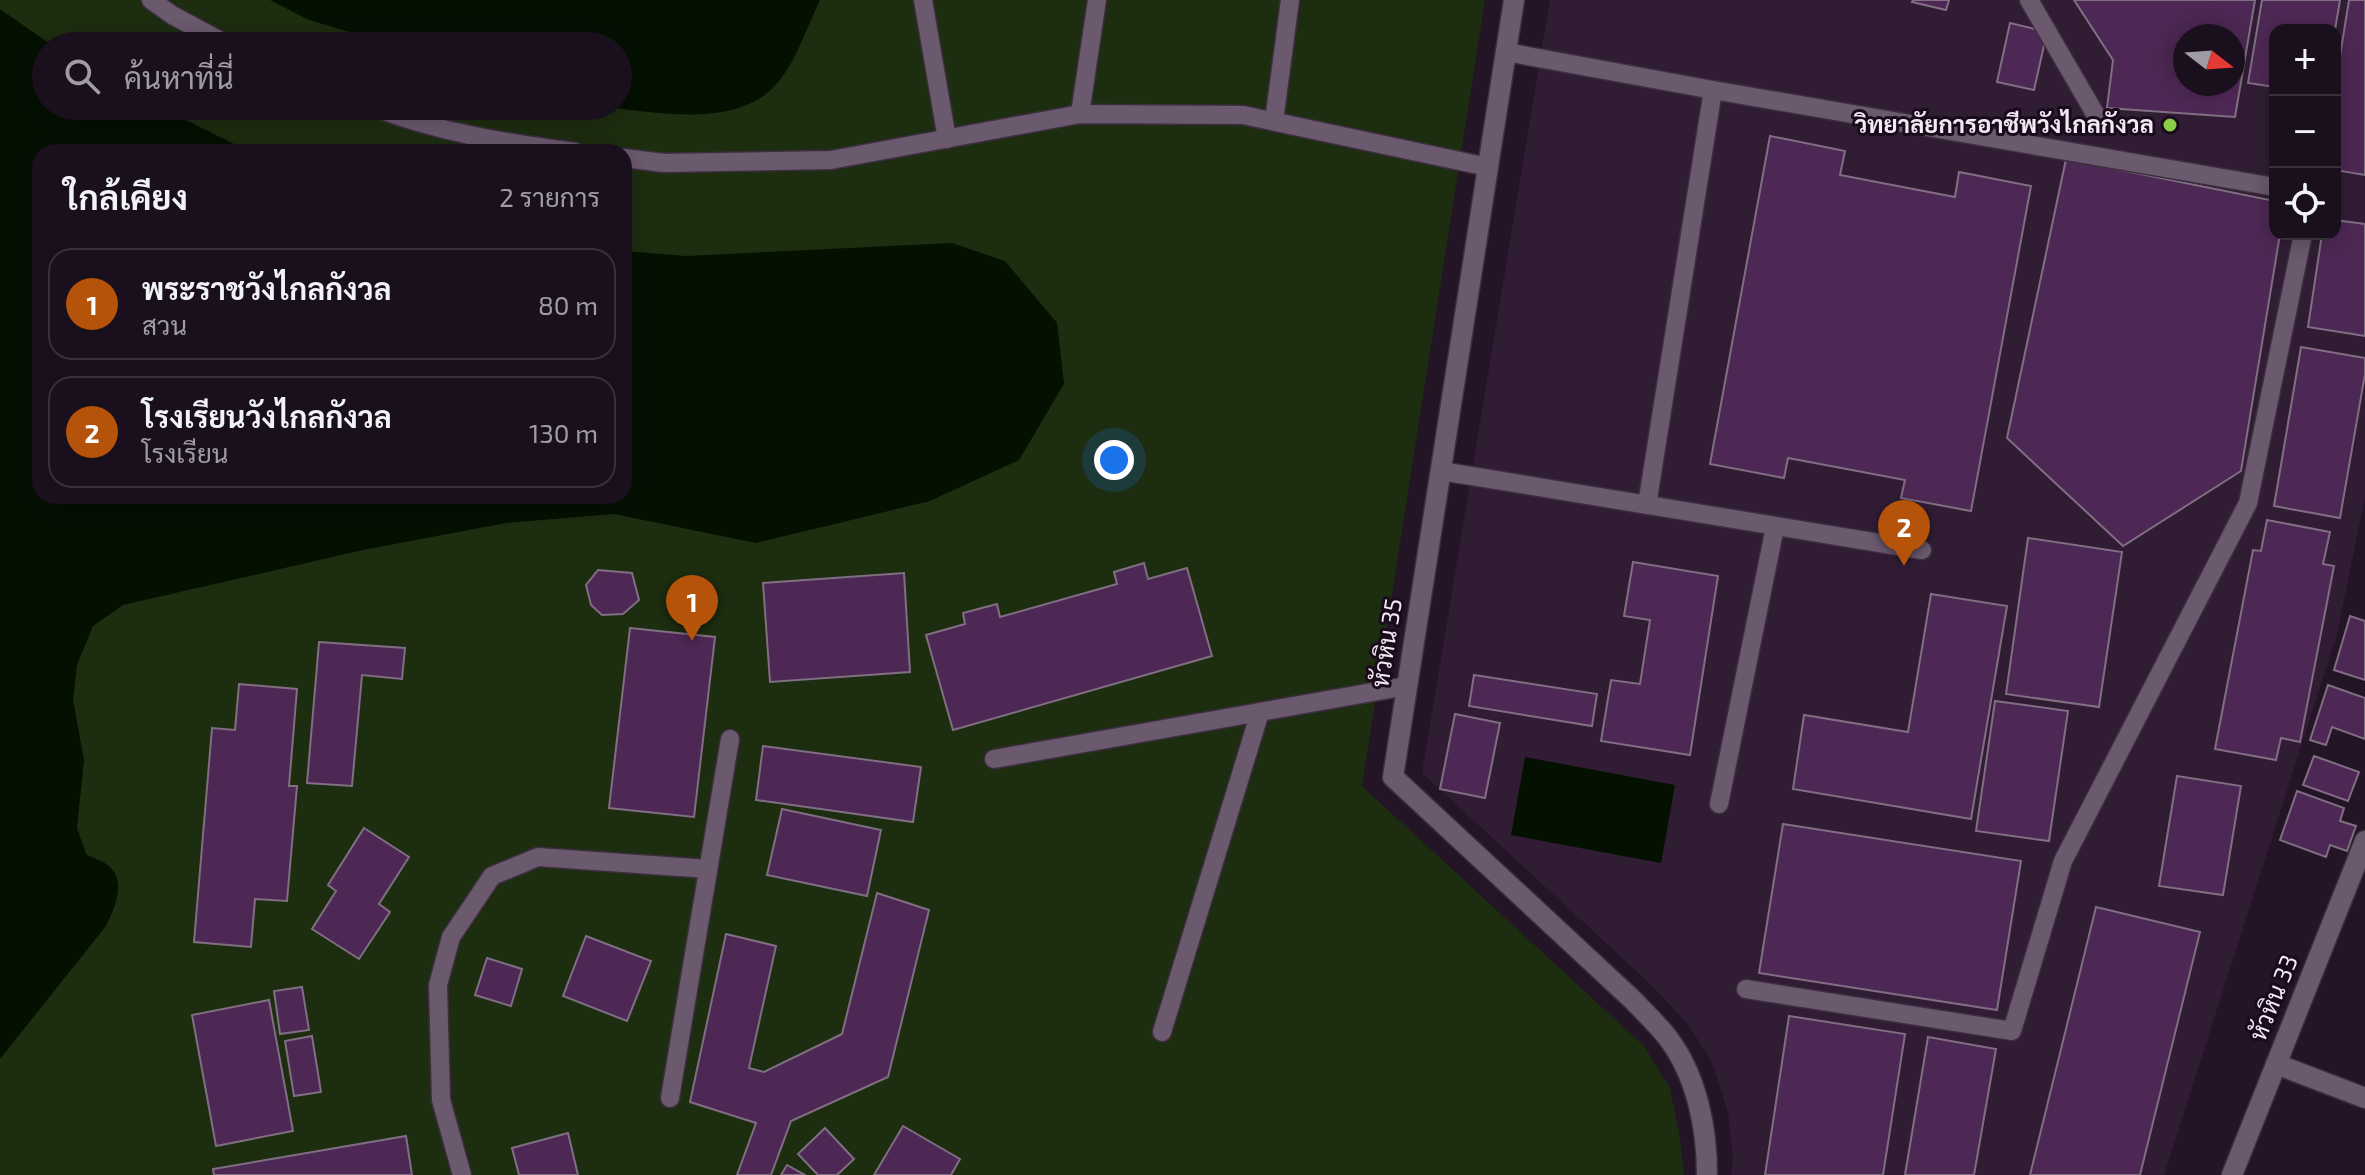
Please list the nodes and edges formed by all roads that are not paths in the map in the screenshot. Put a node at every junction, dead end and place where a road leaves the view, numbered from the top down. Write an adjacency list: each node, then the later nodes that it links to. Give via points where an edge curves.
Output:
1 (151, 0): 7 (lane)
2 (923, 0): 14 (lane)
3 (1097, 0): 10 (lane)
4 (1290, 0): 13 (lane)
5 (1514, 0): 8 (street, หัวหิน 35)
6 (2029, 0): 11 (lane)
7 (204, 32)
8 (1506, 52): 9 (lane); 17 (street, หัวหิน 35)
9 (1713, 90): 18 (lane); 21 (lane)
10 (1080, 114): 13 (lane, via 1243,115); 14 (lane)
11 (2097, 117)
12 (410, 120): 15 (lane)
13 (1274, 121): 17 (lane)
14 (947, 139): 16 (lane, via 831,160)
15 (513, 144)
16 (632, 159)
17 (1488, 167): 20 (street, หัวหิน 35)
18 (2269, 186)
19 (2302, 240): 31 (lane, via 2248,503 2063,861 2012,1031)
20 (1441, 471): 21 (lane); 24 (street, หัวหิน 35)
21 (1647, 505): 22 (lane)
22 (1775, 527): 23 (lane); 28 (lane)
23 (1922, 550)
24 (1407, 686): 25 (lane); 37 (street, หัวหิน 35, via 1393,777 1669,1039 1692,1081)
25 (1260, 712): 27 (lane); 32 (lane)
26 (730, 739): 30 (lane)
27 (994, 759)
28 (1719, 804)
29 (2365, 841): 33 (street, หัวหิน 33)
30 (708, 869): 34 (lane); 36 (lane, via 538,857 492,876 451,937 438,985 441,1100)
31 (1746, 989)
32 (1162, 1032)
33 (2276, 1064): 35 (street); 38 (street, หัวหิน 33)
34 (670, 1098)
35 (2365, 1098)
36 (462, 1175)
37 (1707, 1175)
38 (2232, 1175)

